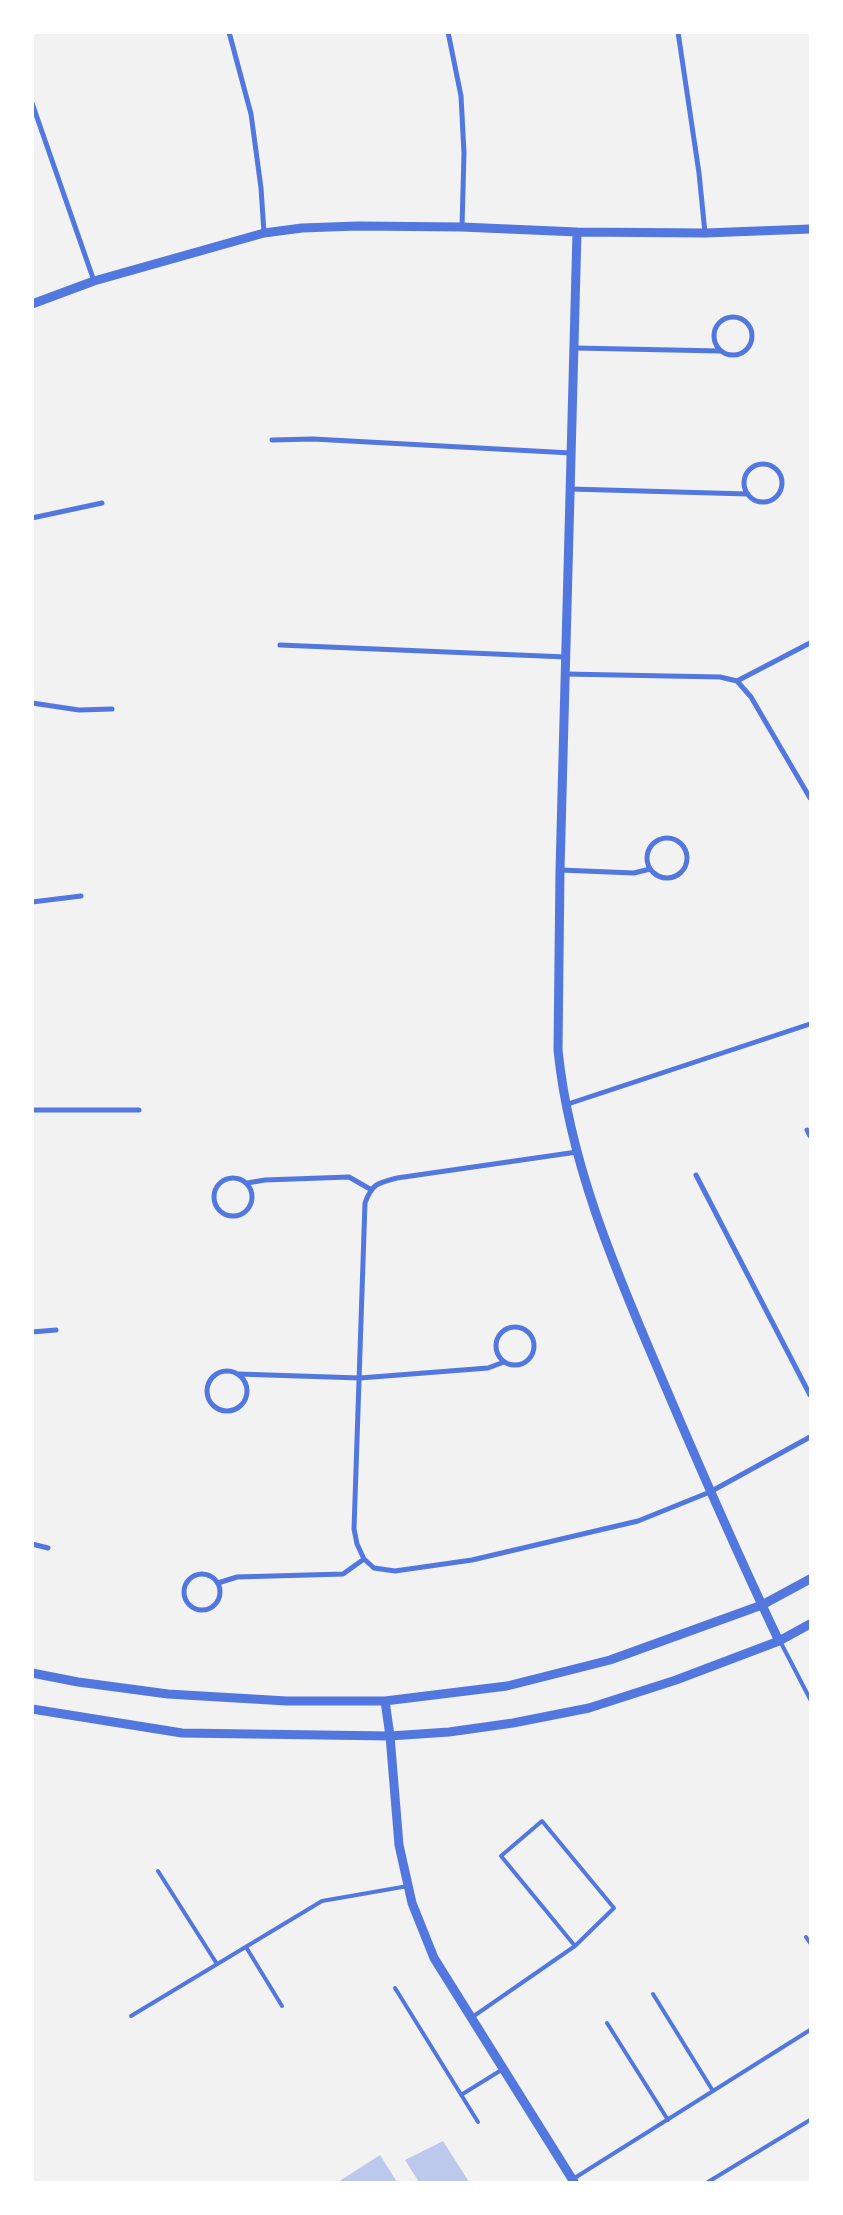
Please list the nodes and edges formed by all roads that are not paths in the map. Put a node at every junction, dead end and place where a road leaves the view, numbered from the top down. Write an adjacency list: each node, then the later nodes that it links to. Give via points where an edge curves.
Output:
1 (229, 32): 8 (street, via 251,114)
2 (448, 32): 5 (street, via 461,96 464,153)
3 (678, 32): 9 (street)
4 (32, 103): 10 (street)
5 (462, 227): 7 (street); 8 (street, via 358,226)
6 (810, 229): 9 (street)
7 (577, 232): 9 (street); 12 (street)
8 (264, 233): 10 (street)
9 (705, 233)
10 (94, 281): 11 (street)
11 (32, 304)
12 (575, 348): 13 (street); 15 (street)
13 (720, 351): 13 (street, via 735,355 749,347 752,334 746,322 732,316 716,325 714,341)
14 (272, 440): 15 (street, via 312,439)
15 (571, 453): 16 (street)
16 (570, 489): 17 (street); 22 (street)
17 (748, 494): 17 (street, via 764,502 778,495 782,487 778,470 765,464 749,470 744,478)
18 (102, 503): 19 (street)
19 (32, 518)
20 (810, 643): 24 (street)
21 (280, 645): 22 (street)
22 (566, 657): 23 (street)
23 (564, 674): 24 (street, via 720,677); 29 (street)
24 (737, 682): 27 (street, via 751,697)
25 (32, 703): 26 (street, via 79,710)
26 (112, 709)
27 (810, 798)
28 (650, 869): 28 (street, via 668,878 682,872 687,860 683,845 667,837 655,841 646,855); 29 (street, via 634,873)
29 (560, 870): 33 (street, via 558,1050)
30 (81, 896): 31 (street)
31 (32, 902)
32 (810, 1024): 33 (street)
33 (565, 1105): 38 (street)
34 (32, 1110): 35 (street)
35 (139, 1110)
36 (807, 1130): 37 (street)
37 (810, 1136)
38 (577, 1152): 41 (street, via 396,1178 380,1182); 49 (street, via 619,1278)
39 (696, 1175): 47 (street)
40 (247, 1183): 40 (street, via 230,1177 220,1182 213,1196 218,1210 233,1216 244,1213 252,1196); 41 (street, via 349,1177)
41 (370, 1189): 46 (street, via 365,1203)
42 (56, 1330): 43 (street)
43 (32, 1332)
44 (504, 1362): 44 (street, via 521,1364 532,1356 533,1338 526,1330 515,1327 501,1333 496,1352); 46 (street, via 488,1368)
45 (238, 1374): 45 (street, via 220,1372 210,1380 207,1392 214,1407 228,1411 241,1405 247,1393 246,1384); 46 (street)
46 (360, 1378): 52 (street, via 354,1529)
47 (810, 1395)
48 (810, 1437): 49 (street)
49 (710, 1492): 52 (street, via 638,1521 472,1560 395,1571 374,1568); 55 (street)
50 (32, 1544): 51 (street)
51 (48, 1548)
52 (364, 1559): 54 (street, via 343,1574 237,1576)
53 (810, 1579): 55 (street)
54 (218, 1583): 54 (street, via 212,1576 204,1574 192,1577 184,1591 186,1600 201,1610 212,1607 220,1594)
55 (762, 1605): 57 (street); 60 (street, via 610,1660 526,1682)
56 (810, 1624): 57 (street)
57 (779, 1641): 59 (lane); 62 (street, via 676,1680 589,1708 476,1728)
58 (32, 1672): 60 (street, via 78,1682 168,1694 287,1701)
59 (810, 1699)
60 (385, 1701): 62 (street)
61 (32, 1709): 62 (street, via 182,1733)
62 (390, 1736): 64 (street, via 399,1845)
63 (158, 1871): 69 (lane)
64 (408, 1886): 68 (lane, via 322,1902); 74 (street, via 434,1958)
65 (806, 1937): 66 (lane)
66 (810, 1943)
67 (575, 1946): 67 (lane, via 614,1908 542,1821 500,1856); 74 (lane)
68 (246, 1947): 69 (lane); 72 (lane)
69 (217, 1964): 73 (lane)
70 (395, 1988): 79 (lane)
71 (653, 1994): 78 (lane)
72 (282, 2006)
73 (131, 2016)
74 (471, 2018): 77 (street)
75 (607, 2023): 80 (lane)
76 (810, 2030): 78 (lane)
77 (503, 2069): 79 (lane); 83 (street)
78 (713, 2091): 80 (lane)
79 (461, 2095): 82 (lane)
80 (668, 2120): 83 (lane)
81 (810, 2120): 84 (lane)
82 (478, 2122)
83 (574, 2181)
84 (708, 2182)

